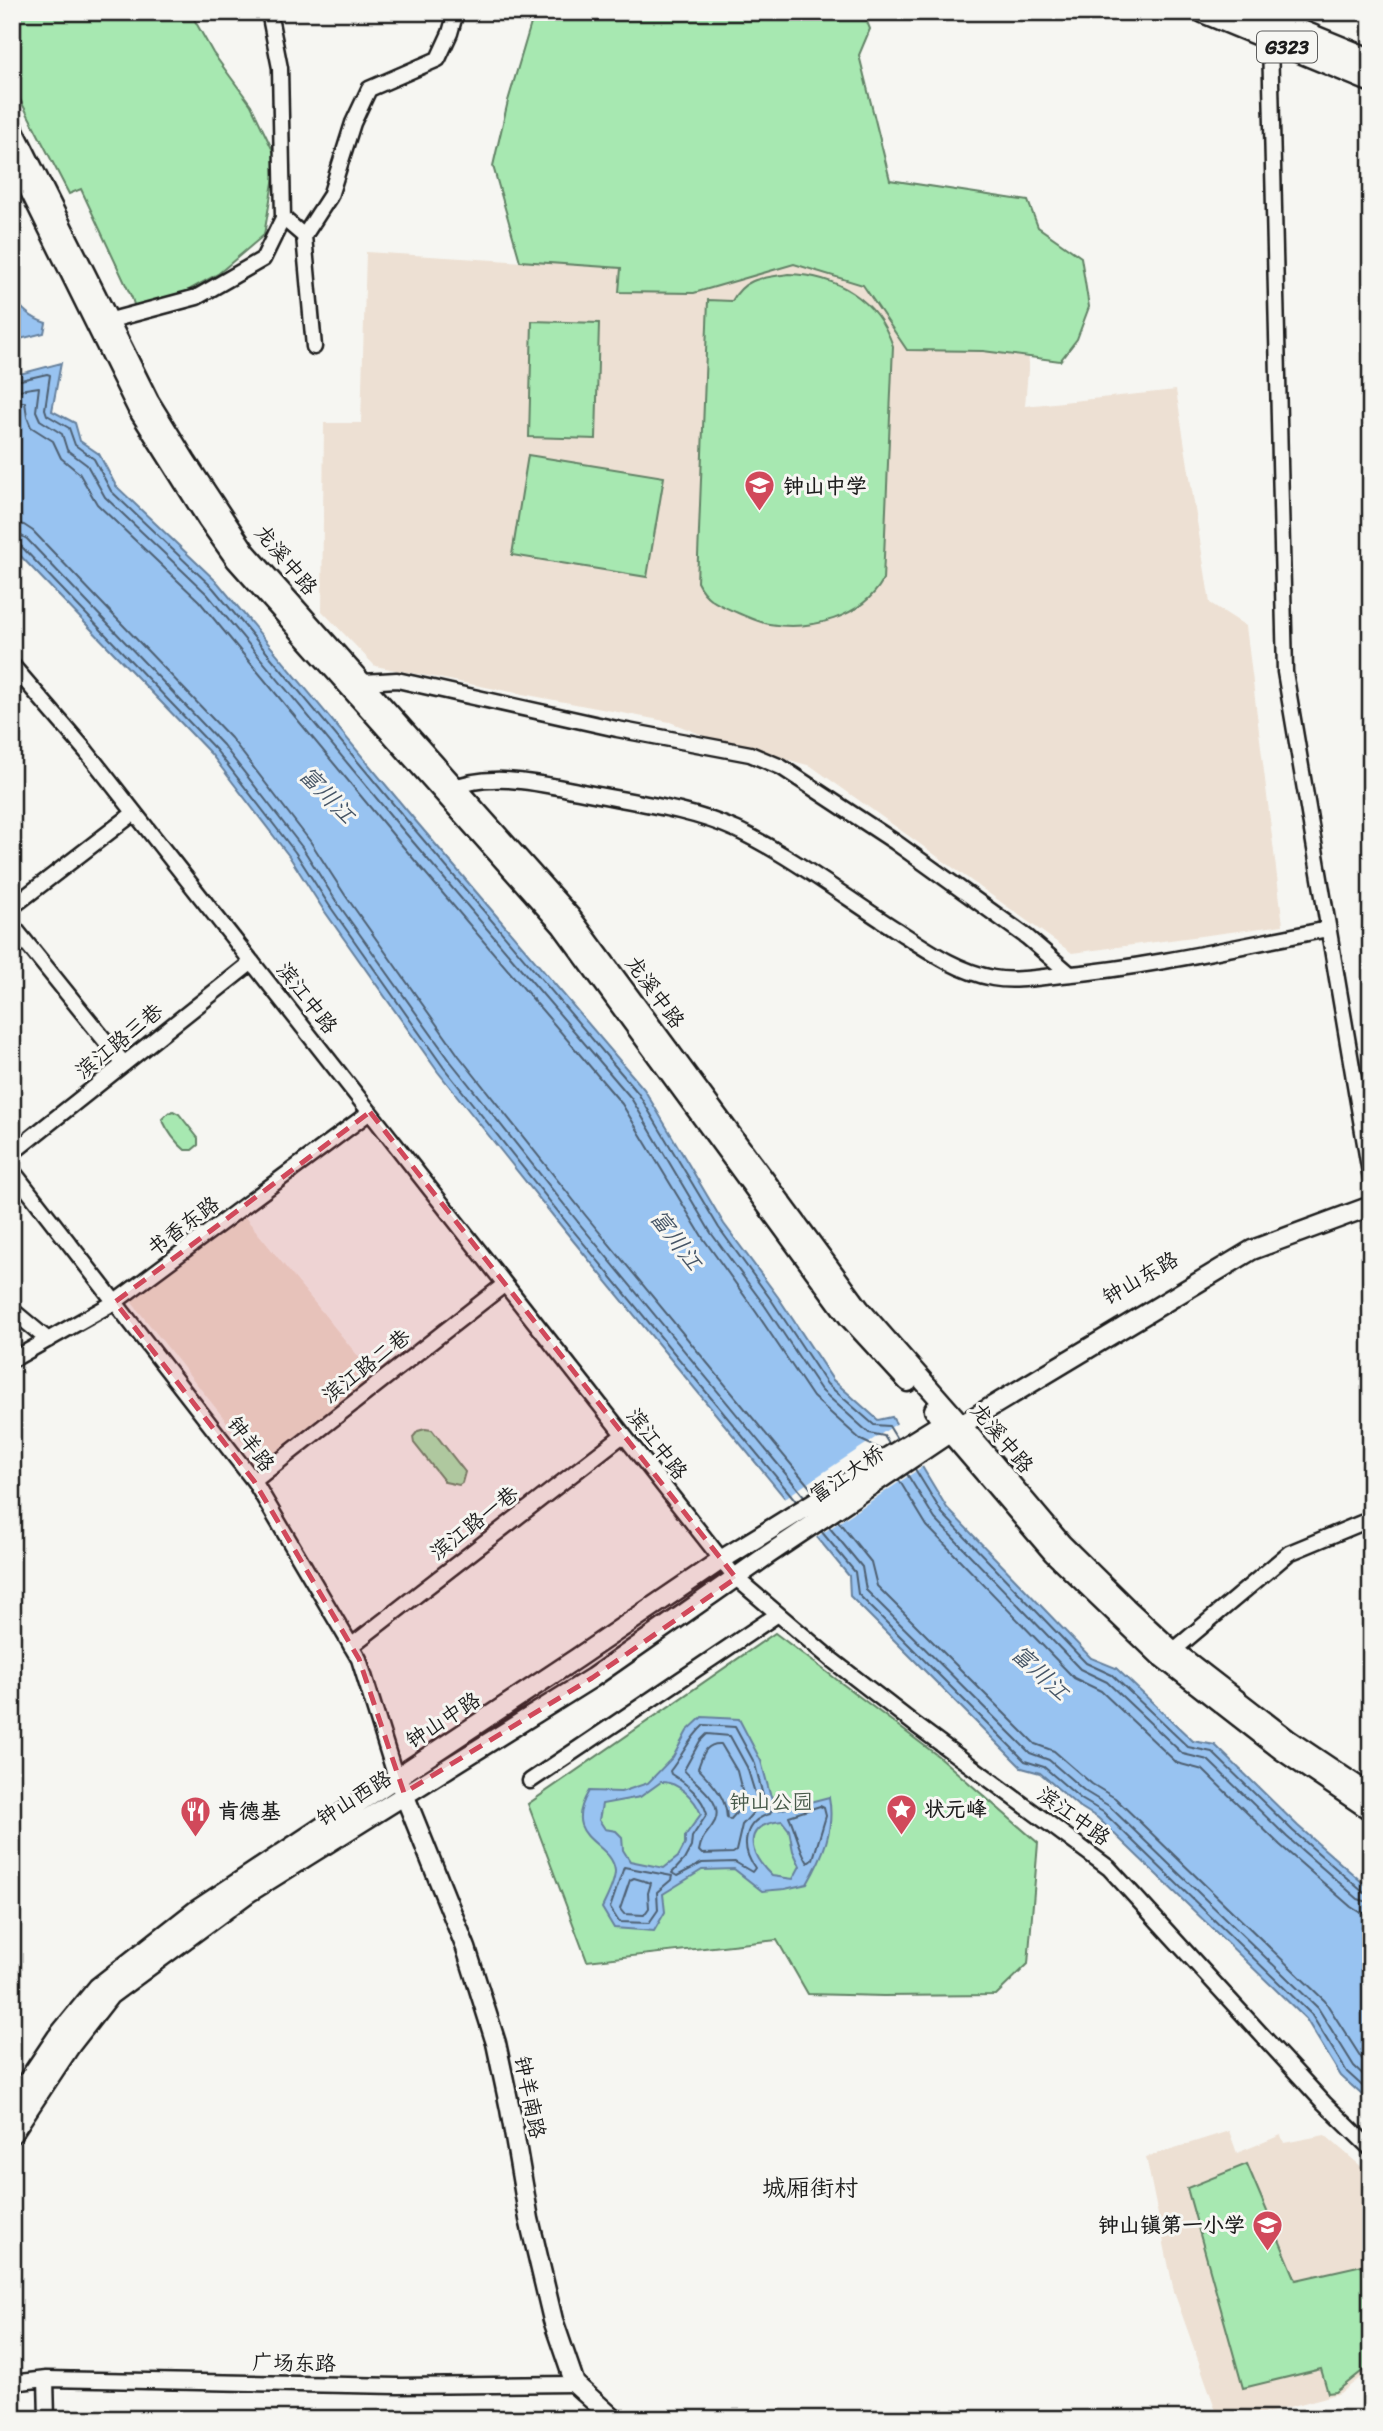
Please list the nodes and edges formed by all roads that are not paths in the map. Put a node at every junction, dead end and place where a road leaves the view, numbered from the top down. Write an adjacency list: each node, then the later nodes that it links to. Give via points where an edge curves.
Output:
1 (269, 12): 10 (street, via 280,68)
2 (456, 12): 11 (street, via 438,59 369,89 330,196)
3 (1204, 12): 5 (highway, G323)
4 (1259, 13): 5 (street); 6 (highway, G323)
5 (1270, 40): 7 (highway, G323); 20 (street, via 1285,673)
6 (1371, 60)
7 (1371, 81)
8 (12, 126): 12 (main road, 龙溪中路)
9 (12, 155): 12 (main road, 龙溪中路)
10 (283, 218): 11 (street); 12 (street, via 263,259 197,297)
11 (304, 236): 13 (street)
12 (102, 322): 15 (main road, 龙溪中路, via 239,542); 16 (main road, 龙溪中路, via 137,408 236,560)
13 (314, 347)
14 (12, 665): 17 (street, 滨江中路)
15 (363, 682): 16 (main road, 龙溪中路); 22 (street, via 397,680 750,754 781,767 895,842 1027,937)
16 (449, 789): 22 (street, via 485,780 510,780 696,815 776,852 967,971 996,979); 35 (main road, 龙溪中路, via 571,916 860,1309)
17 (134, 813): 18 (street); 21 (street, 滨江中路)
18 (12, 907)
19 (12, 925): 23 (street)
20 (1328, 929): 22 (street); 27 (street)
21 (252, 962): 23 (street, 滨江路三巷); 24 (street, 滨江中路)
22 (1070, 975)
23 (124, 1064): 25 (street, 滨江路三巷)
24 (370, 1112): 30 (street, 滨江中路); 31 (street, 书香东路)
25 (12, 1153)
26 (12, 1170): 31 (street, 钟羊路)
27 (1371, 1179)
28 (1371, 1197): 35 (main road, 钟山东路, via 1247,1244)
29 (1371, 1206): 35 (main road, 钟山东路, via 1252,1250)
30 (505, 1284): 36 (street, 滨江中路); 37 (street, 滨江路二巷)
31 (115, 1302): 33 (street, 书香东路); 37 (street, 钟羊路)
32 (12, 1310): 33 (street)
33 (48, 1340): 34 (street, 书香东路)
34 (12, 1360)
35 (952, 1424): 39 (main road, 富江大桥); 40 (main road, 富江大桥); 45 (main road, 龙溪中路, via 1053,1553)
36 (623, 1434): 41 (street, 滨江中路); 44 (street, 滨江路一巷)
37 (254, 1480): 44 (street, 钟羊路)
38 (1371, 1520): 45 (street, via 1289,1553)
39 (763, 1533): 41 (main road, 钟山中路)
40 (769, 1554): 42 (main road, 钟山西路)
41 (721, 1560): 42 (street, 滨江中路); 47 (main road, 钟山中路)
42 (736, 1578): 43 (street, 滨江中路); 47 (main road, 钟山西路, via 592,1678)
43 (778, 1614): 46 (street); 52 (street, 滨江中路, via 917,1726 1109,1868)
44 (351, 1646): 47 (street, 钟羊路)
45 (1167, 1653): 48 (main road, 龙溪中路); 49 (main road, 龙溪中路, via 1281,1750)
46 (530, 1781)
47 (400, 1786): 50 (main road, 钟山中路, via 195,1911 98,1987); 51 (main road, 钟山西路, via 110,1995); 55 (main road, 钟羊南路, via 466,1948 496,2043 529,2219 553,2320)
48 (1371, 1795)
49 (1371, 1811)
50 (12, 2104)
51 (12, 2134)
52 (1371, 2149)
53 (46, 2379): 54 (street, 广场东路); 55 (street, 广场东路, via 398,2386); 56 (street)
54 (12, 2383)
55 (575, 2384): 57 (main road, 钟羊南路)
56 (47, 2419)
57 (614, 2419)

